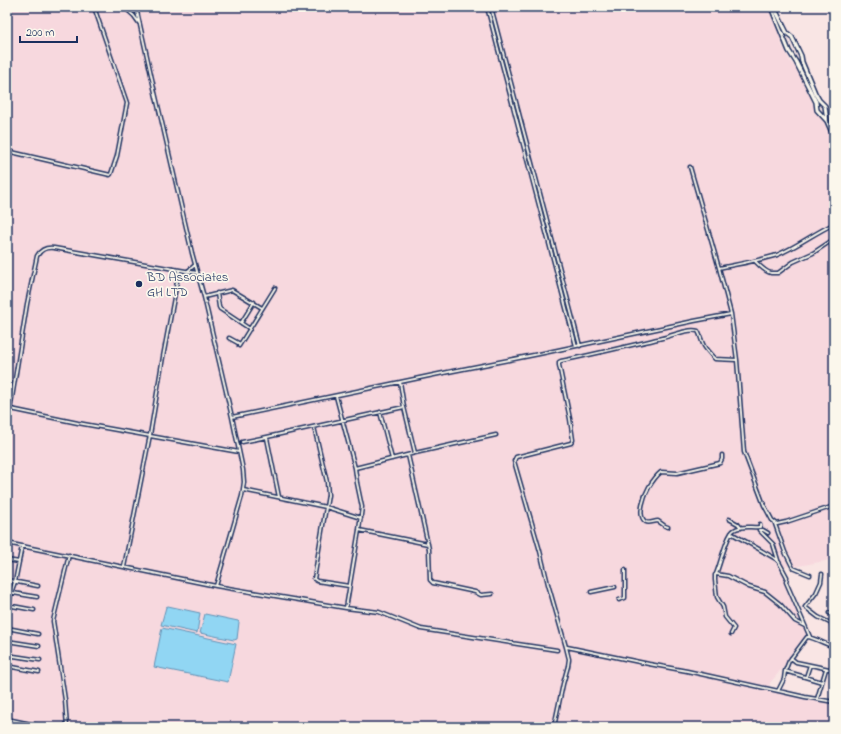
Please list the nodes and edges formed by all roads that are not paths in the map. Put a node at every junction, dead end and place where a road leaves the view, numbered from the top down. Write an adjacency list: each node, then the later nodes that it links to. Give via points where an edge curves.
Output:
1 (94, 7): 20 (street, via 127,103 111,174)
2 (125, 7): 3 (street); 9 (street)
3 (130, 7)
4 (136, 7): 9 (street)
5 (487, 7): 39 (street)
6 (491, 7): 40 (street)
7 (771, 7): 11 (main road)
8 (774, 7): 10 (main road)
9 (140, 24): 25 (street)
10 (791, 36): 11 (main road); 12 (main road)
11 (784, 38): 13 (main road)
12 (801, 56): 13 (main road, via 799,60); 14 (main road, via 815,93)
13 (795, 60): 15 (main road, via 816,102)
14 (823, 104): 15 (main road); 16 (main road)
15 (816, 107): 17 (main road)
16 (825, 110): 17 (main road); 18 (main road)
17 (818, 112): 18 (main road)
18 (827, 121): 19 (main road)
19 (834, 137)
20 (7, 151)
21 (690, 167): 26 (street)
22 (834, 224): 24 (street, via 796,246)
23 (834, 239): 24 (street, via 778,273 767,271)
24 (755, 261): 26 (street)
25 (195, 265): 28 (street); 29 (street)
26 (719, 268): 35 (street)
27 (179, 270): 28 (street); 45 (street, via 47,247 39,252); 51 (street)
28 (188, 271): 29 (street)
29 (197, 273): 32 (street)
30 (275, 288): 34 (street)
31 (216, 293): 32 (street); 33 (street, via 232,290); 36 (street, via 220,309)
32 (204, 297): 47 (street)
33 (254, 302): 34 (street); 36 (street)
34 (262, 308): 37 (street)
35 (731, 314): 40 (street); 41 (street)
36 (241, 323): 37 (street)
37 (250, 329): 38 (street, via 240,345)
38 (229, 338)
39 (576, 346): 40 (street); 42 (street)
40 (580, 346)
41 (737, 360): 68 (street, via 744,452 764,504); 112 (street, via 715,359 703,345 698,331 692,330 559,362 573,440 571,443 516,457 514,461)
42 (400, 382): 43 (street); 44 (street)
43 (336, 396): 47 (street); 48 (street)
44 (404, 407): 46 (street); 56 (street)
45 (10, 409): 50 (street); 51 (street)
46 (380, 412): 48 (street); 59 (street)
47 (232, 417): 55 (street)
48 (343, 420): 49 (street); 60 (street)
49 (314, 427): 53 (street); 64 (street, via 327,482)
50 (7, 429)
51 (150, 435): 55 (street); 81 (street)
52 (496, 435): 56 (street)
53 (267, 437): 54 (street); 62 (street)
54 (242, 442)
55 (239, 452): 61 (street, via 243,470)
56 (415, 453): 57 (street)
57 (408, 454): 59 (street); 75 (street)
58 (722, 455): 69 (street, via 720,463 677,473 661,472 650,485 642,506 644,520 649,523 658,521)
59 (392, 459): 60 (street)
60 (355, 468): 65 (street, via 361,496)
61 (243, 490): 62 (street); 89 (street)
62 (279, 497): 64 (street)
63 (834, 506): 68 (street)
64 (326, 507): 65 (street); 90 (street, via 314,580)
65 (361, 518): 71 (street)
66 (729, 519): 70 (street)
67 (760, 524): 70 (street, via 759,527)
68 (775, 524): 84 (street, via 793,568)
69 (668, 526)
70 (741, 528): 72 (street)
71 (359, 530): 75 (street); 90 (street)
72 (731, 533): 79 (street); 83 (street)
73 (768, 533): 79 (street, via 759,530 773,544)
74 (7, 543): 76 (street)
75 (428, 544): 95 (street, via 431,582 481,595)
76 (22, 546): 77 (street); 80 (street)
77 (69, 555): 81 (street); 131 (street, via 53,621)
78 (7, 560): 80 (street)
79 (778, 561): 104 (street)
80 (19, 562): 87 (street)
81 (124, 567): 89 (street)
82 (625, 570): 97 (street, via 624,598)
83 (716, 574): 104 (street, via 728,576 765,592 795,621); 108 (street, via 714,580 717,597 725,616 734,628)
84 (810, 574)
85 (822, 574): 105 (street, via 816,593 805,607)
86 (7, 580): 87 (street)
87 (16, 582): 88 (street); 94 (street)
88 (38, 586)
89 (216, 586): 99 (street)
90 (349, 586): 99 (street)
91 (615, 587): 93 (street)
92 (7, 592): 94 (street)
93 (591, 592)
94 (12, 593): 96 (street); 98 (street)
95 (492, 594)
96 (36, 598)
97 (619, 600)
98 (8, 606): 100 (street); 103 (street)
99 (346, 608): 114 (street, via 379,612 421,629)
100 (34, 610)
101 (829, 613): 102 (street)
102 (834, 615)
103 (7, 616)
104 (806, 626): 109 (street)
105 (834, 626)
106 (7, 628): 107 (street)
107 (38, 634)
108 (731, 634)
109 (810, 637): 113 (street); 116 (street, via 805,639)
110 (7, 641): 111 (street)
111 (39, 646)
112 (566, 647): 126 (street); 132 (street, via 569,664)
113 (834, 647)
114 (557, 650)
115 (7, 655): 117 (street)
116 (790, 658): 118 (street); 122 (street)
117 (40, 660)
118 (810, 665): 120 (street); 124 (street)
119 (7, 666): 123 (street)
120 (826, 669): 121 (street); 125 (street)
121 (834, 670)
122 (785, 671): 124 (street); 126 (street)
123 (39, 672)
124 (806, 677): 125 (street)
125 (822, 682): 127 (street)
126 (778, 691): 127 (street)
127 (817, 699): 128 (street)
128 (834, 702)
129 (7, 719): 130 (street)
130 (45, 727)
131 (67, 727)
132 (554, 727)

